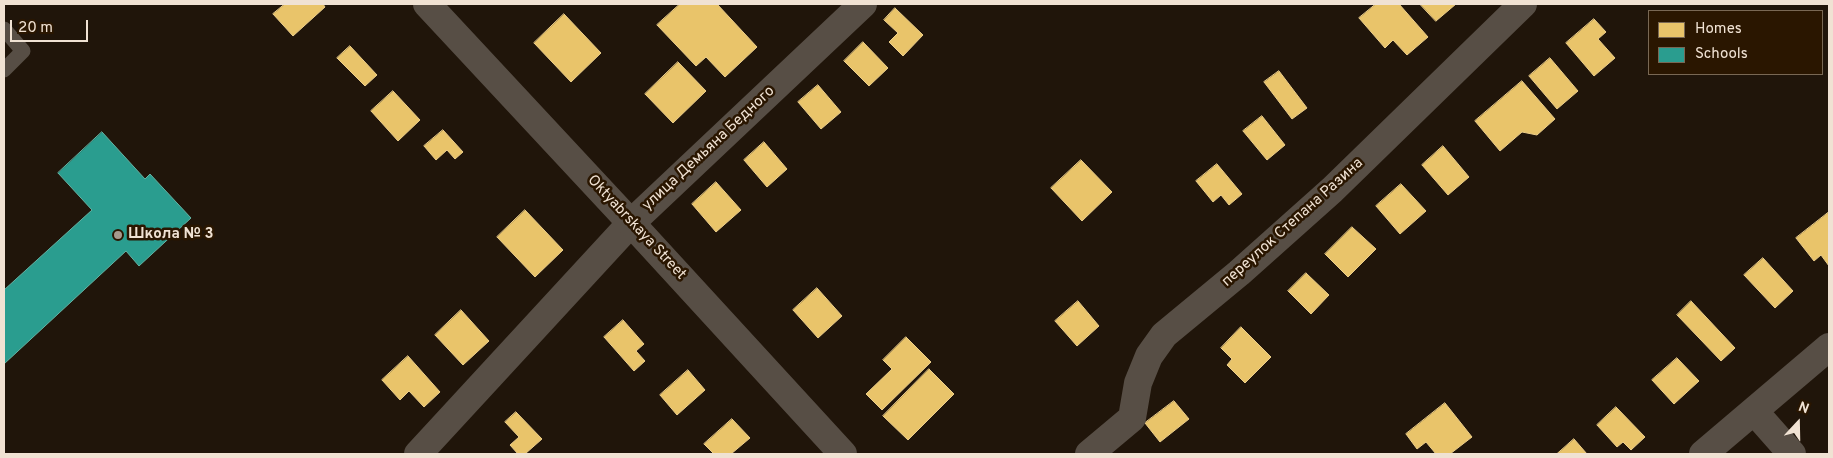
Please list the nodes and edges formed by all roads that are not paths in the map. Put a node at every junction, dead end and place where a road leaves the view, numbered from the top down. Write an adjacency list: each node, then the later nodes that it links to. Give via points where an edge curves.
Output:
1 (427, 4): 6 (street, Oktyabrskaya Street)
2 (863, 4): 6 (street, улица Демьяна Бедного)
3 (1523, 4): 11 (street, переулок Степана Разина, via 1332,190 1164,335 1149,356 1138,383 1132,418)
4 (4, 29): 5 (lane, via 23,51)
5 (4, 70)
6 (631, 223): 9 (street, улица Демьяна Бедного); 10 (street, Oktyabrskaya Street)
7 (1829, 347): 8 (street)
8 (1754, 411): 12 (street); 13 (street)
9 (418, 454)
10 (843, 454)
11 (1089, 454)
12 (1703, 454)
13 (1792, 454)

